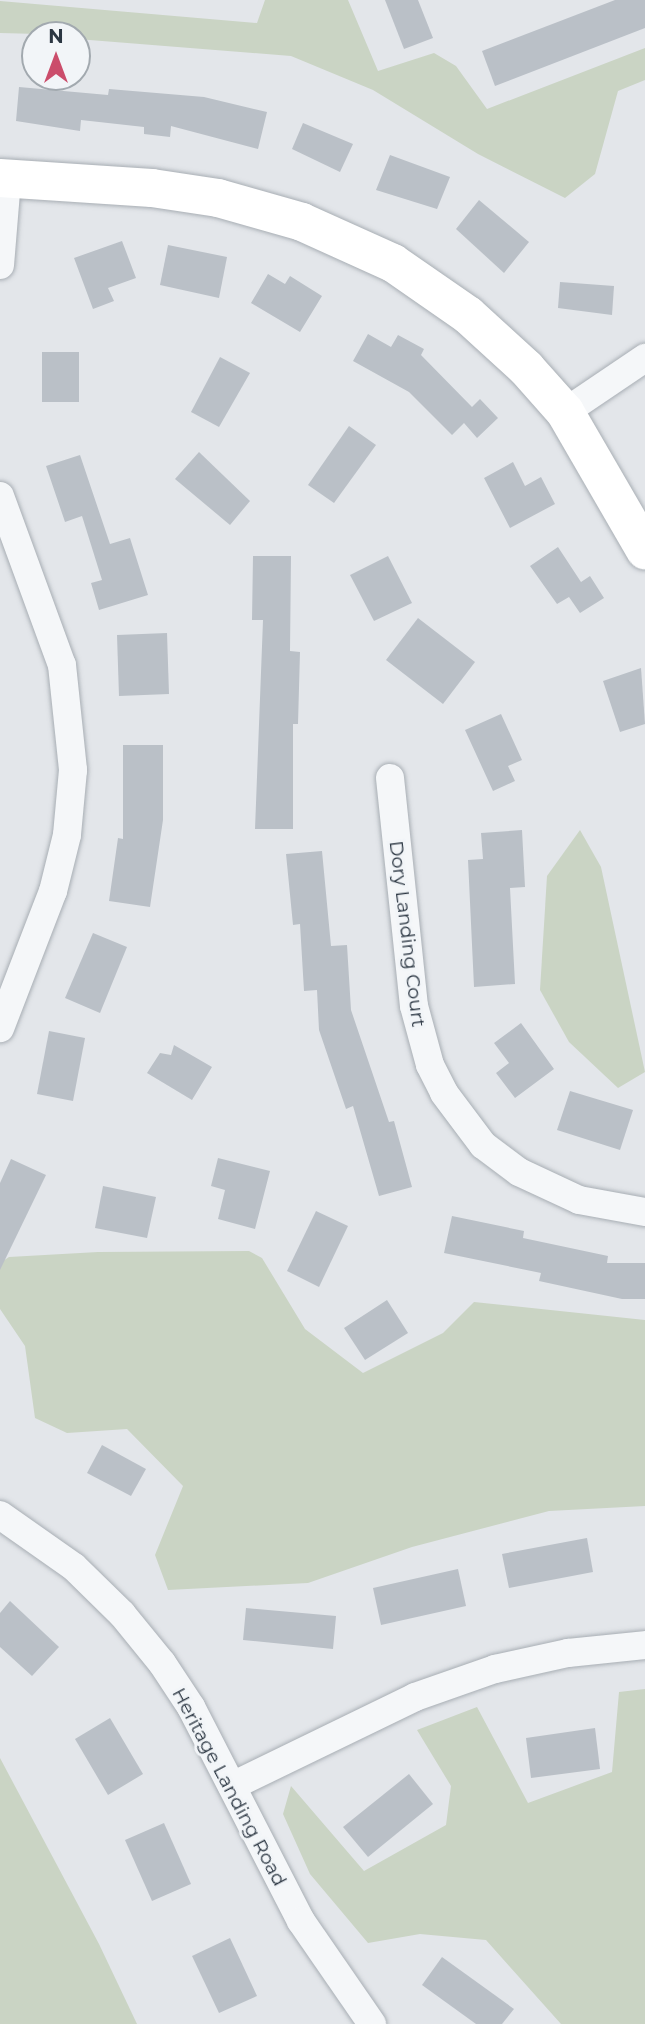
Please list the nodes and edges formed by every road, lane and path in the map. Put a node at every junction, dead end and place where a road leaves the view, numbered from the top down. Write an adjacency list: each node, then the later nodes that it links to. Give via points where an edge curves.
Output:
1 (3, 178): 2 (street); 4 (street, via 152,188 218,198 335,234 393,263 468,315 526,368)
2 (0, 265)
3 (645, 358): 4 (street)
4 (565, 412): 6 (street)
5 (0, 496): 8 (street, via 62,665 73,770 67,835 53,891)
6 (645, 550)
7 (390, 778): 9 (street, Dory Landing Court, via 414,1006 426,1054 444,1093 483,1144 519,1172 579,1200)
8 (0, 1028)
9 (645, 1212)
10 (0, 1515): 12 (street, Heritage Landing Road, via 74,1567 122,1615 191,1707)
11 (645, 1645): 12 (street, via 568,1653 495,1669 427,1693)
12 (232, 1786): 13 (street, Heritage Landing Road, via 301,1921)
13 (372, 2024)

